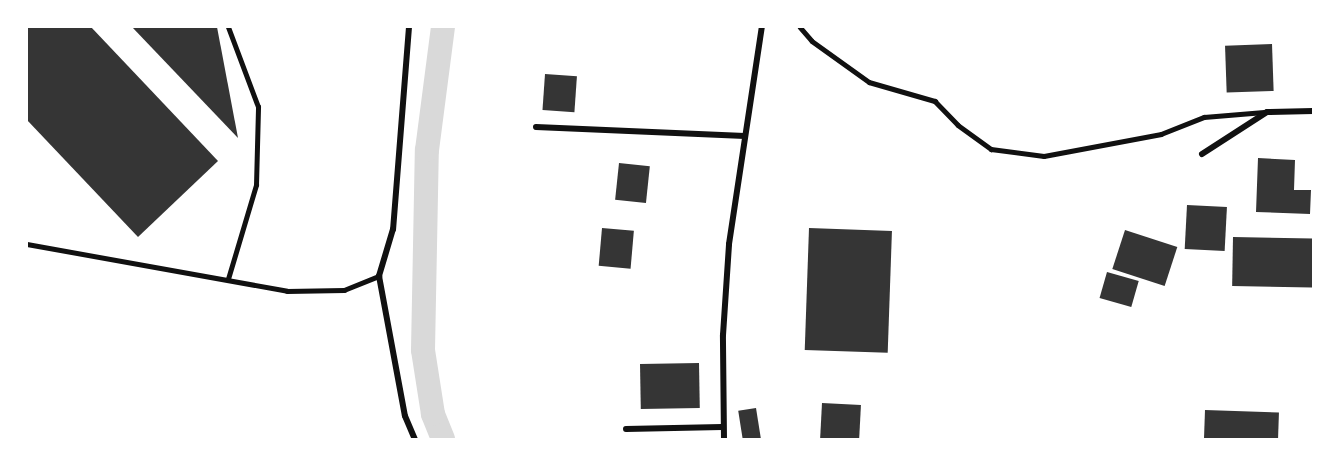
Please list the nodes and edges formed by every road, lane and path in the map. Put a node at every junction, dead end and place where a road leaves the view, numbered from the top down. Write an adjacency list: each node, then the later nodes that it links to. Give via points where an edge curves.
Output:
1 (228, 27): 12 (lane, via 258,107 256,185)
2 (408, 27): 11 (street, via 393,229)
3 (762, 27): 8 (street)
4 (800, 27): 6 (lane, via 812,41 869,82 935,101 958,125 991,149 1044,156 1161,134 1204,117)
5 (1313, 111): 6 (street)
6 (1267, 112): 9 (street)
7 (536, 127): 8 (street)
8 (745, 136): 13 (street, via 729,244)
9 (1202, 154)
10 (27, 244): 12 (lane)
11 (379, 276): 12 (lane, via 344,290 287,291); 15 (street, via 405,416)
12 (228, 279)
13 (723, 427): 14 (street); 16 (street)
14 (627, 429)
15 (415, 439)
16 (724, 439)

